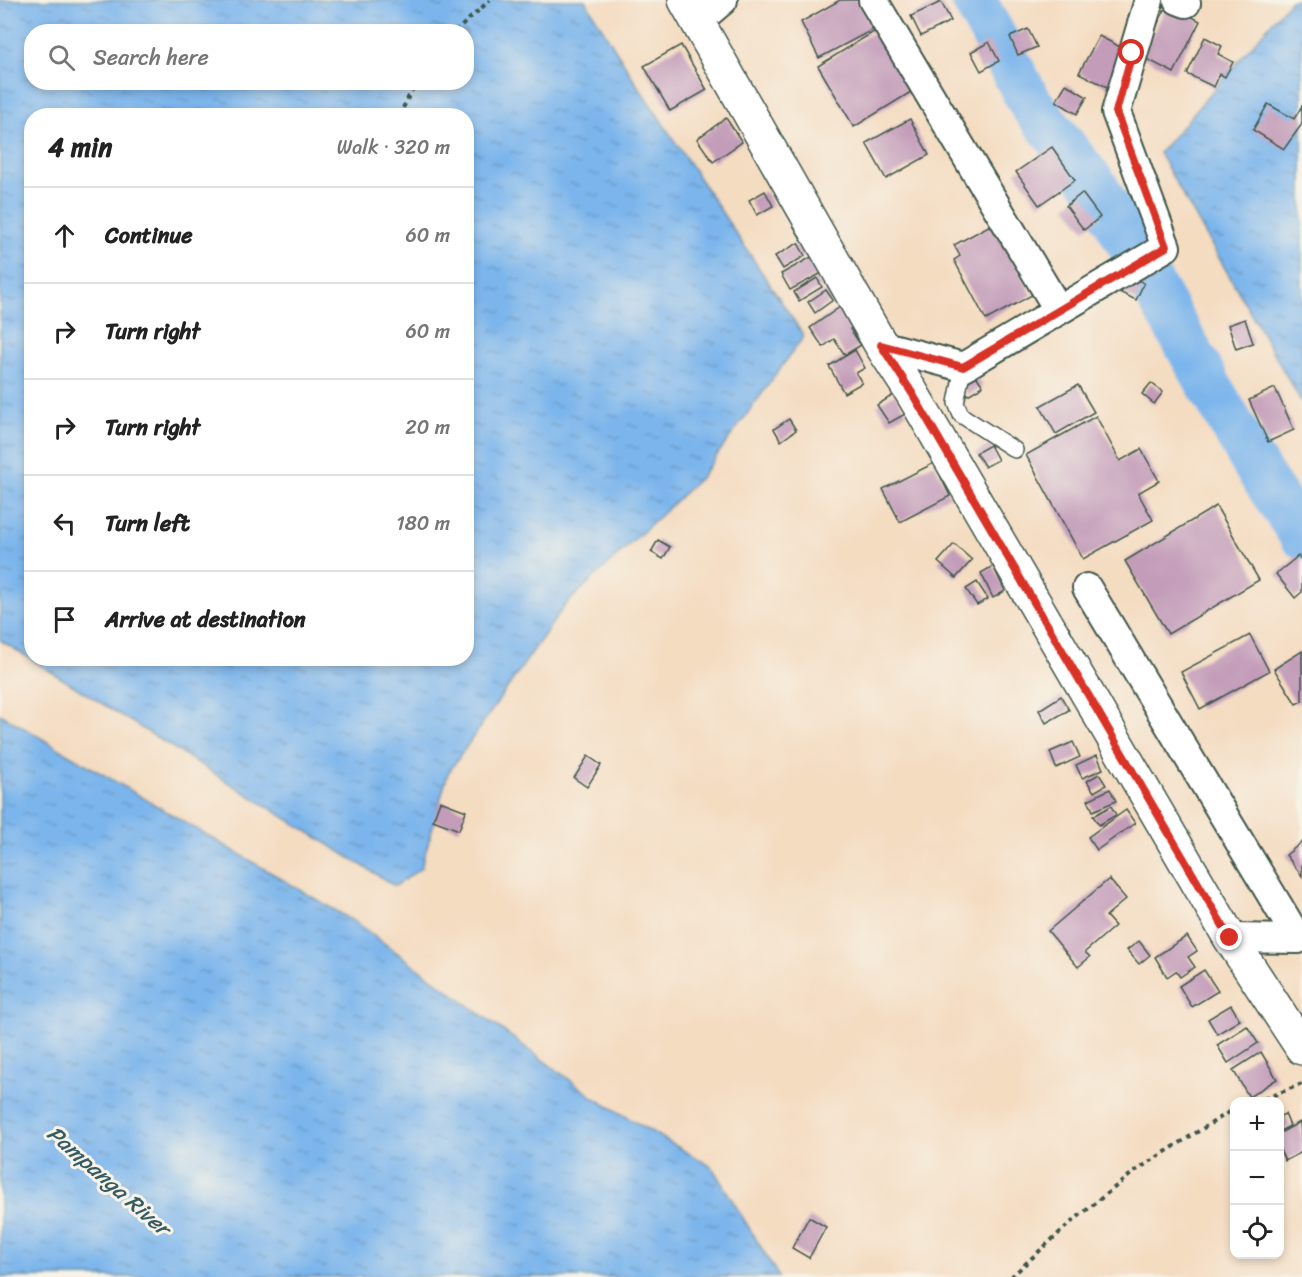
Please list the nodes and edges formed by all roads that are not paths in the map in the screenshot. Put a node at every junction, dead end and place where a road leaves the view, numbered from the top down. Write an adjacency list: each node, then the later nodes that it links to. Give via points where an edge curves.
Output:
1 (723, 0): 4 (street)
2 (873, 0): 5 (street)
3 (1149, 0): 5 (street, via 1116,112 1166,247)
4 (691, 11): 6 (street)
5 (1059, 309): 7 (street)
6 (881, 345): 7 (street); 10 (street)
7 (963, 367): 8 (lane, via 956,404 961,415)
8 (1015, 450)
9 (1088, 588): 11 (street)
10 (1230, 938): 11 (street); 12 (street)
11 (1300, 938)
12 (1302, 1048)

